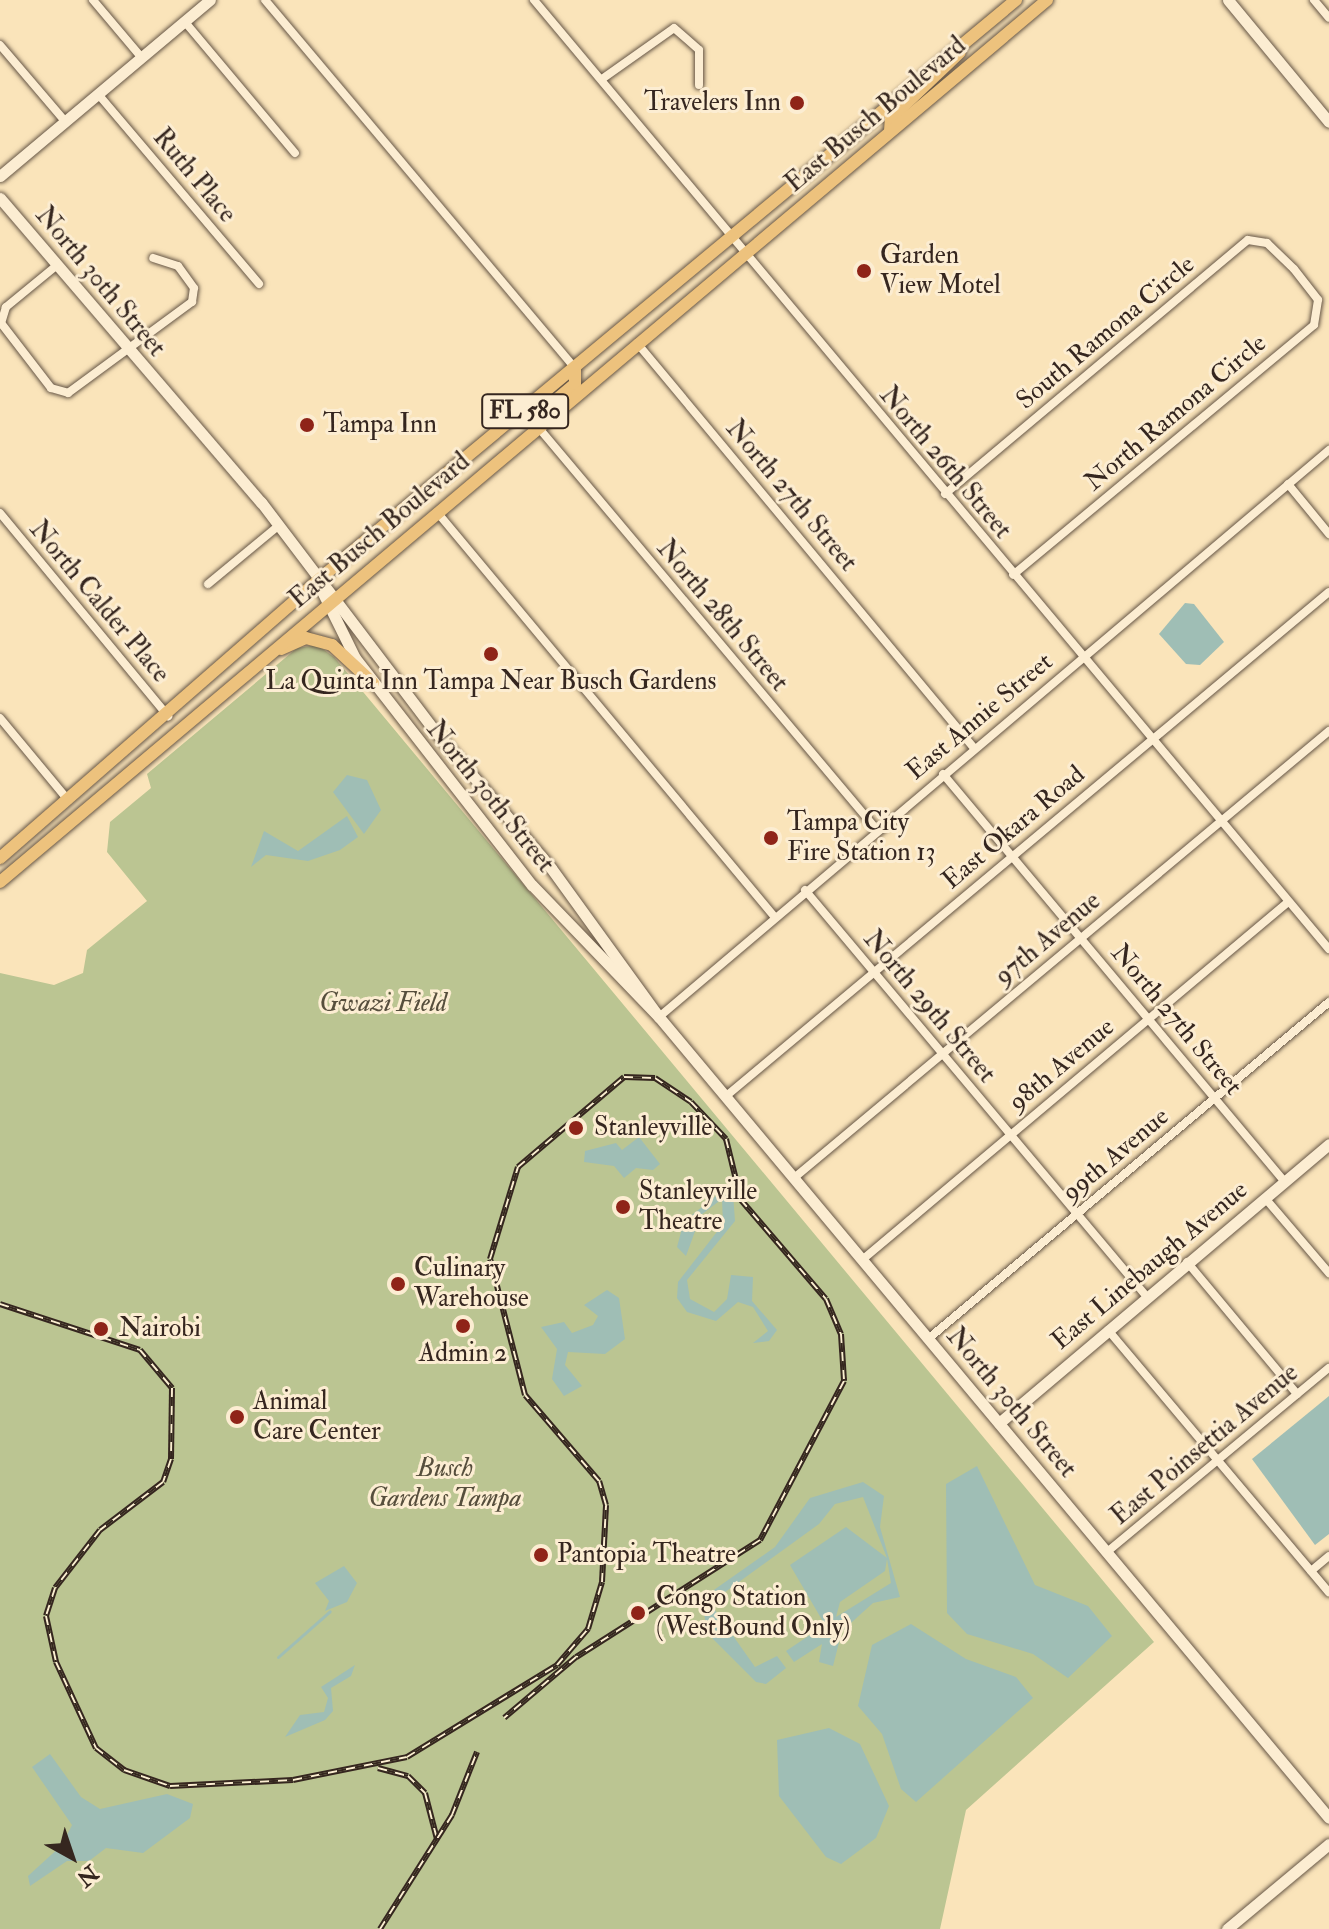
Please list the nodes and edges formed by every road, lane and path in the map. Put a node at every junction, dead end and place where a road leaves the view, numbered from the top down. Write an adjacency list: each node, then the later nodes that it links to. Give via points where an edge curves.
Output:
1 (93, 0): 13 (street)
2 (210, 0): 10 (main road)
3 (265, 0): 31 (street)
4 (534, 0): 14 (street, North 26th Street)
5 (1016, 0): 11 (main road, East Busch Boulevard / FL 580)
6 (1047, 0): 19 (main road, East Busch Boulevard / FL 580)
7 (1228, 0): 18 (main road)
8 (1314, 0): 9 (street)
9 (1329, 18)
10 (185, 22): 13 (main road); 20 (street)
11 (965, 43): 19 (main road, via 951,68 891,118); 23 (main road, East Busch Boulevard / FL 580)
12 (0, 45): 17 (street)
13 (142, 58): 16 (main road)
14 (602, 79): 15 (street, via 674,28 699,50); 23 (street, North 26th Street)
15 (699, 85)
16 (98, 94): 17 (main road); 28 (street, Ruth Place)
17 (65, 121): 21 (main road)
18 (1329, 122)
19 (890, 131): 24 (main road, East Busch Boulevard / FL 580)
20 (295, 153)
21 (0, 176)
22 (0, 198): 26 (main road, North 30th Street)
23 (732, 238): 24 (street, North 26th Street); 31 (main road, East Busch Boulevard / FL 580)
24 (744, 254): 29 (main road, East Busch Boulevard / FL 580); 35 (street, North 26th Street)
25 (153, 258): 30 (street, via 178,266 194,288 192,302)
26 (56, 266): 30 (main road, North 30th Street); 30 (street, via 2,314 2,330 26,361 51,388 68,393)
27 (1294, 269): 35 (street, South Ramona Circle, via 1267,243 1248,240); 40 (street, North Ramona Circle, via 1318,300 1314,325)
28 (259, 284)
29 (637, 343): 32 (main road, East Busch Boulevard / FL 580); 52 (street, North 27th Street)
30 (127, 348): 38 (main road, North 30th Street)
31 (575, 368): 32 (main road, via 575,384 537,417); 41 (main road, East Busch Boulevard / FL 580)
32 (538, 427): 36 (main road, East Busch Boulevard / FL 580); 57 (street, North 28th Street)
33 (1329, 450): 34 (street, East Annie Street)
34 (1288, 484): 39 (street); 46 (street, East Annie Street)
35 (945, 494): 40 (street, North 26th Street)
36 (437, 511): 44 (main road, East Busch Boulevard / FL 580); 63 (street)
37 (0, 513): 48 (street, North Calder Place)
38 (277, 527): 41 (main road, North 30th Street); 42 (street)
39 (1329, 534)
40 (1013, 575): 46 (street, North 26th Street)
41 (317, 581): 44 (main road, North 30th Street); 48 (main road, East Busch Boulevard / FL 580)
42 (208, 584)
43 (1329, 592): 51 (street, East Okara Road)
44 (330, 602): 45 (main road, East Busch Boulevard / FL 580); 47 (main road, North 30th Street); 68 (main road, North 30th Street, via 579,904)
45 (271, 653): 47 (main road, via 315,639); 54 (main road, East Busch Boulevard / FL 580)
46 (1082, 657): 51 (street, North 26th Street); 52 (street, East Annie Street)
47 (373, 683): 68 (main road, North 30th Street, via 532,885)
48 (168, 716): 54 (main road, via 167,732); 55 (main road, East Busch Boulevard / FL 580)
49 (0, 718): 55 (street)
50 (1329, 731): 56 (street, 97th Avenue)
51 (1152, 740): 56 (street, North 26th Street); 58 (street, East Okara Road)
52 (974, 748): 53 (street, East Annie Street)
53 (943, 774): 57 (street, East Annie Street); 58 (street, North 27th Street)
54 (106, 792): 60 (main road, East Busch Boulevard / FL 580)
55 (68, 800): 59 (main road, East Busch Boulevard / FL 580)
56 (1220, 823): 62 (street, North 26th Street); 64 (street, 97th Avenue)
57 (877, 830): 61 (street, East Annie Street)
58 (1012, 856): 64 (street, North 27th Street); 66 (street, East Okara Road)
59 (0, 858)
60 (0, 882)
61 (805, 890): 63 (street, East Annie Street); 66 (street, North 29th Street)
62 (1288, 902): 65 (street, North 26th Street); 69 (street, 98th Avenue)
63 (773, 915): 68 (street, East Annie Street)
64 (1080, 938): 69 (street, North 27th Street); 70 (street, 97th Avenue)
65 (1329, 949)
66 (873, 972): 70 (street, North 29th Street); 71 (street, East Okara Road)
67 (1329, 1002): 72 (street, 99th Avenue)
68 (659, 1017): 71 (main road, North 30th Street)
69 (1149, 1019): 72 (street, North 27th Street); 73 (street, 98th Avenue)
70 (942, 1053): 73 (street, North 29th Street); 75 (street, 97th Avenue)
71 (725, 1097): 75 (main road, North 30th Street)
72 (1216, 1098): 76 (street, North 27th Street); 78 (street, 99th Avenue)
73 (1010, 1134): 78 (street, North 29th Street); 79 (street, 98th Avenue)
74 (1329, 1144): 76 (main road, East Linebaugh Avenue)
75 (794, 1178): 79 (main road, North 30th Street)
76 (1284, 1181): 77 (main road, East Linebaugh Avenue)
77 (1265, 1198): 80 (main road, East Linebaugh Avenue); 81 (street)
78 (1077, 1214): 82 (street, North 29th Street); 84 (street, 99th Avenue)
79 (862, 1260): 84 (main road, North 30th Street)
80 (1187, 1262): 82 (main road, East Linebaugh Avenue); 86 (street)
81 (1329, 1273)
82 (1147, 1297): 83 (main road, East Linebaugh Avenue)
83 (1108, 1330): 87 (main road, East Linebaugh Avenue); 88 (street)
84 (928, 1339): 87 (main road, North 30th Street)
85 (1329, 1368): 86 (street, East Poinsettia Avenue)
86 (1297, 1394): 88 (street, East Poinsettia Avenue)
87 (999, 1423): 89 (main road, North 30th Street)
88 (1218, 1460): 89 (street, East Poinsettia Avenue); 91 (street)
89 (1107, 1552): 93 (main road, North 30th Street)
90 (1329, 1556): 91 (street)
91 (1311, 1571): 92 (street)
92 (1329, 1592)
93 (1329, 1818)
94 (1329, 1844): 95 (main road)
95 (1227, 1929)

